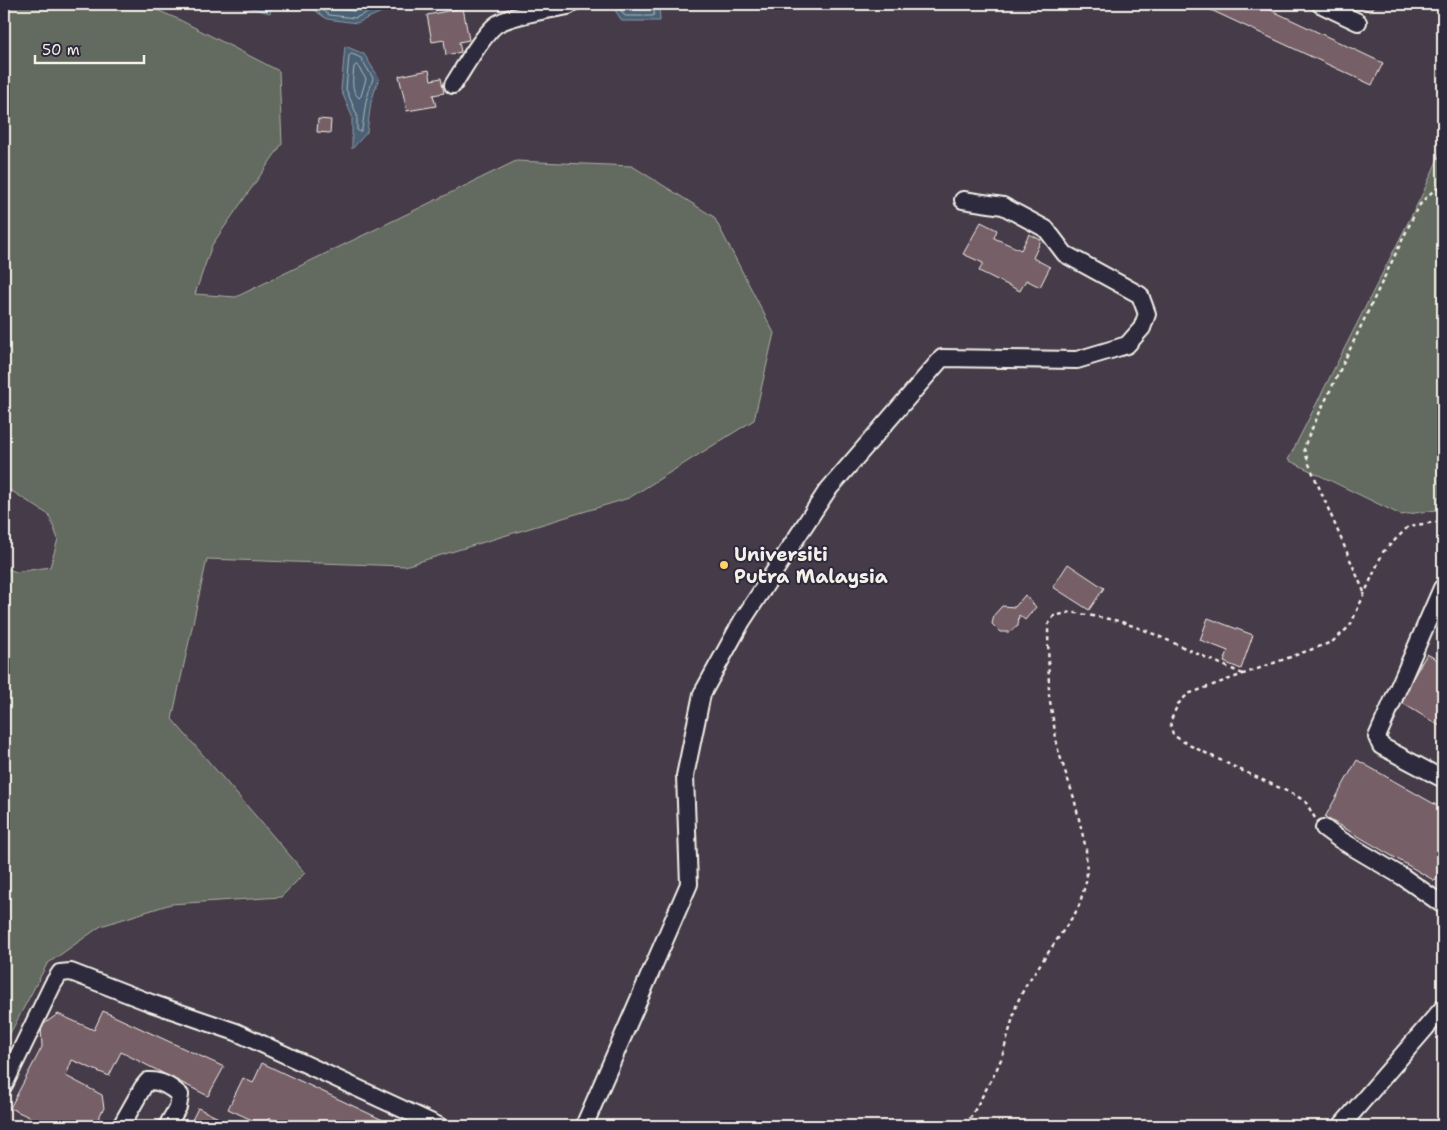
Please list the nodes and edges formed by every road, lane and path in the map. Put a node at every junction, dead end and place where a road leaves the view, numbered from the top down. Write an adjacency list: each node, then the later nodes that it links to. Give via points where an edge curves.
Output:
1 (570, 4): 4 (street, via 498,23 482,40)
2 (1320, 4): 3 (street)
3 (1358, 22)
4 (452, 85)
5 (1443, 183): 9 (path, via 1417,209 1304,449)
6 (963, 200): 19 (street, via 1003,206 1046,229 1065,254 1140,295 1147,314 1142,328 1127,345 1077,360 942,358 827,491 742,620 702,694 685,776 689,884)
7 (1443, 521): 9 (path, via 1409,526 1383,552)
8 (1442, 588): 11 (street, via 1378,737 1381,746)
9 (1365, 593): 10 (path, via 1350,626 1332,642)
10 (1243, 674): 12 (path, via 1188,694 1178,704 1170,722 1173,735 1305,801); 20 (path, via 1119,621 1071,612 1054,616 1048,626 1049,695 1058,750 1086,850 1087,878 1078,909 1017,1003 1002,1057)
11 (1443, 779)
12 (1324, 828): 13 (street)
13 (1443, 905)
14 (1443, 1008): 21 (street)
15 (4, 1085): 18 (street, via 53,984 60,973 71,972 236,1032)
16 (121, 1126): 17 (street, via 148,1080 156,1080 180,1095 178,1107)
17 (167, 1126)
18 (439, 1126)
19 (584, 1126)
20 (966, 1126)
21 (1341, 1126)

